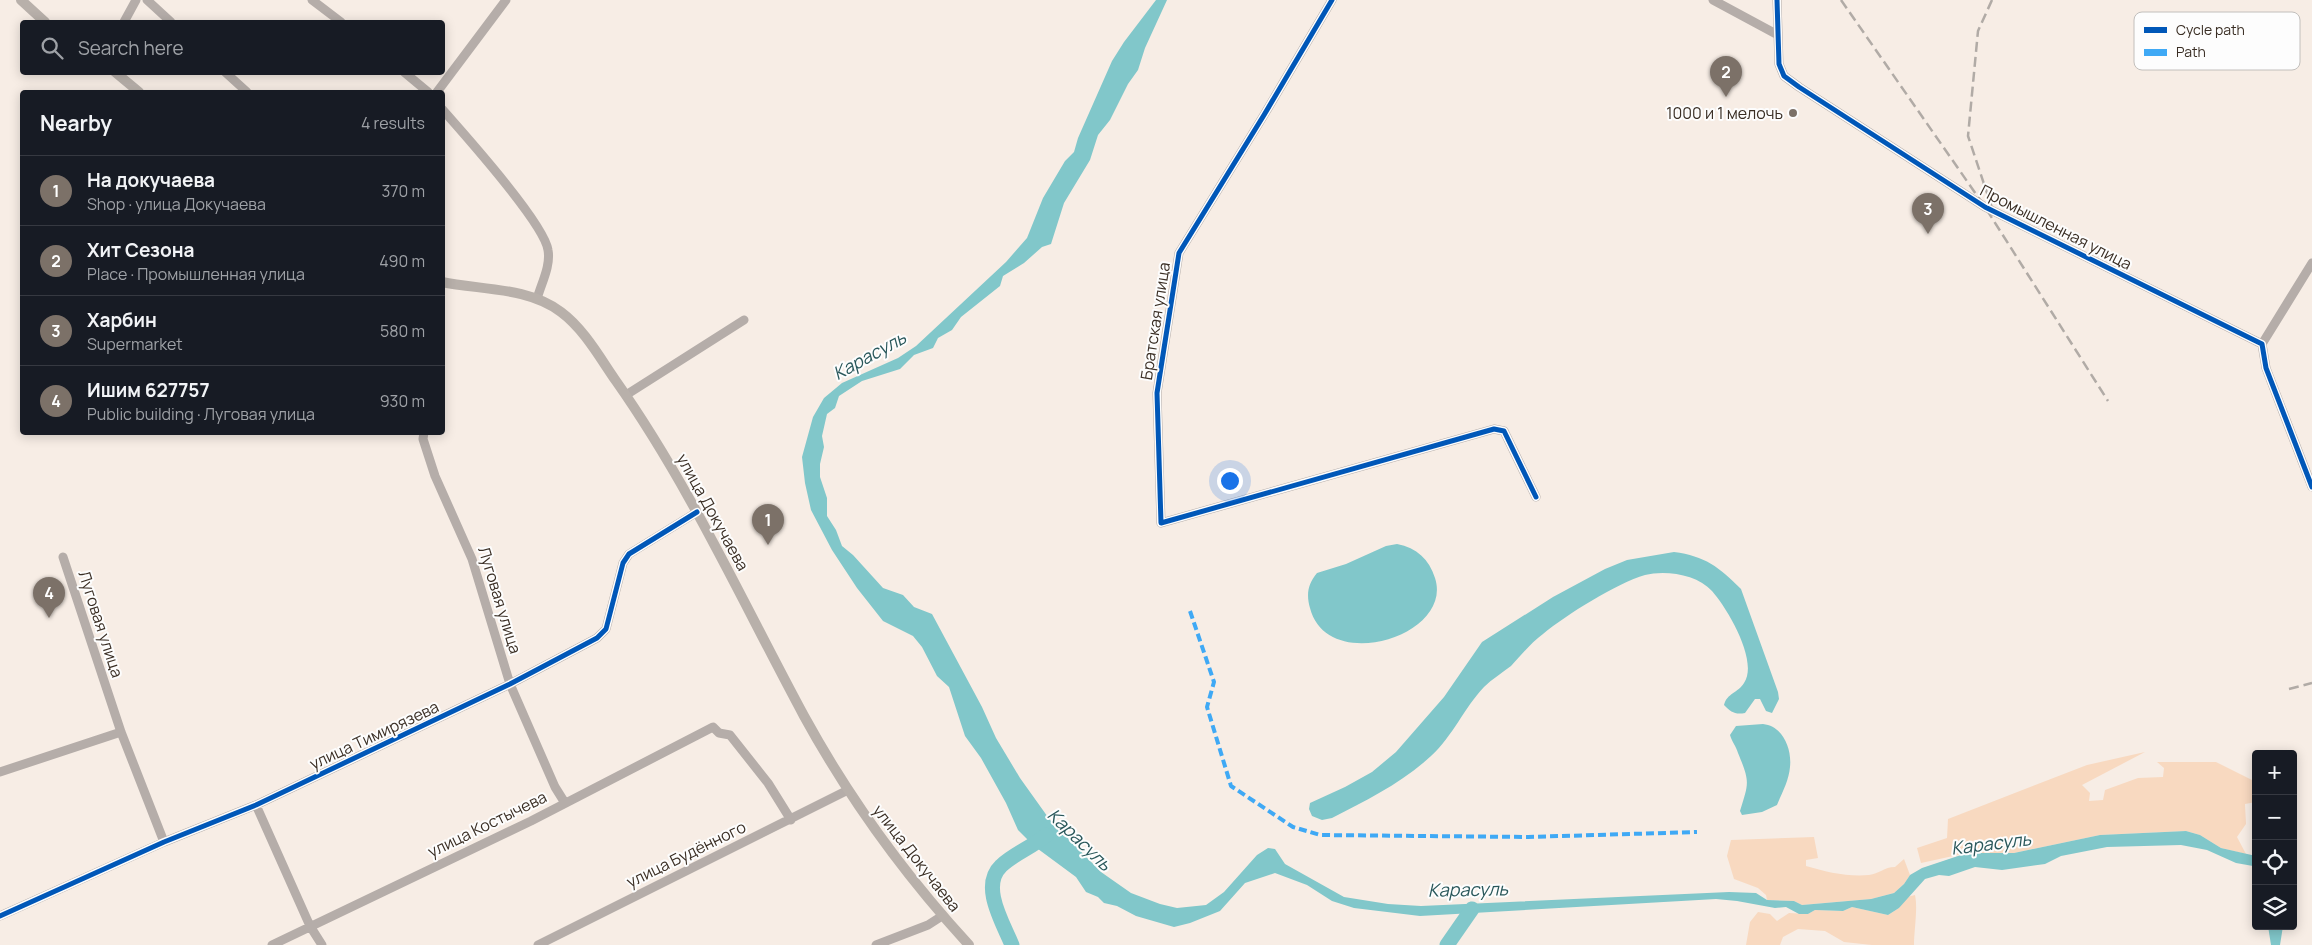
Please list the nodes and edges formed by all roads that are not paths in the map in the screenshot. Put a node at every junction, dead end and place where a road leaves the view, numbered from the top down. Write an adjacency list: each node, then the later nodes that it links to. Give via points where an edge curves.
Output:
1 (21, 0): 9 (main road)
2 (136, 0): 10 (street)
3 (147, 0): 11 (street)
4 (312, 0): 12 (street)
5 (506, 0): 20 (street)
6 (1332, 0): 30 (street, Братская улица, via 1178,253 1157,394 1161,523 1494,429 1504,431)
7 (1713, 0): 13 (street)
8 (1777, 0): 13 (street, Промышленная улица)
9 (43, 20)
10 (125, 20)
11 (169, 20)
12 (338, 20)
13 (1778, 35): 26 (street, Промышленная улица, via 1779,64 1784,76 1964,194 1994,212)
14 (119, 75): 17 (main road)
15 (228, 75): 18 (street)
16 (408, 75): 19 (street)
17 (137, 90)
18 (245, 90)
19 (426, 90)
20 (438, 90)
21 (445, 113): 24 (street, via 508,188 545,239 549,258)
22 (2312, 262): 26 (street)
23 (445, 283): 24 (main road)
24 (537, 299): 27 (main road, улица Докучаева, via 551,305 572,322)
25 (744, 320): 27 (street)
26 (2262, 344): 29 (street, via 2266,368)
27 (626, 395): 31 (main road, улица Докучаева)
28 (424, 435): 33 (street, Луговая улица, via 435,476 472,558)
29 (2312, 487)
30 (1536, 497)
31 (697, 512): 33 (street, улица Тимирязева, via 629,554 622,563 606,629 597,638); 36 (main road, улица Докучаева, via 805,717)
32 (63, 557): 34 (street, Луговая улица)
33 (510, 684): 37 (street, Луговая улица); 38 (street, улица Тимирязева)
34 (121, 732): 35 (street); 40 (street, Луговая улица)
35 (0, 772)
36 (848, 790): 39 (street, улица Будённого); 42 (main road, улица Докучаева, via 884,845)
37 (565, 803): 39 (street, улица Костычева, via 713,727 719,733 730,735 768,783); 43 (street, улица Костычева)
38 (256, 805): 40 (street, улица Тимирязева); 43 (street)
39 (791, 820): 46 (street, улица Будённого)
40 (164, 842): 41 (street, улица Тимирязева)
41 (0, 916)
42 (942, 916): 47 (street, via 928,925); 48 (main road, улица Докучаева)
43 (310, 926): 44 (street, улица Костычева); 45 (street)
44 (272, 945)
45 (322, 945)
46 (538, 945)
47 (876, 945)
48 (969, 945)

